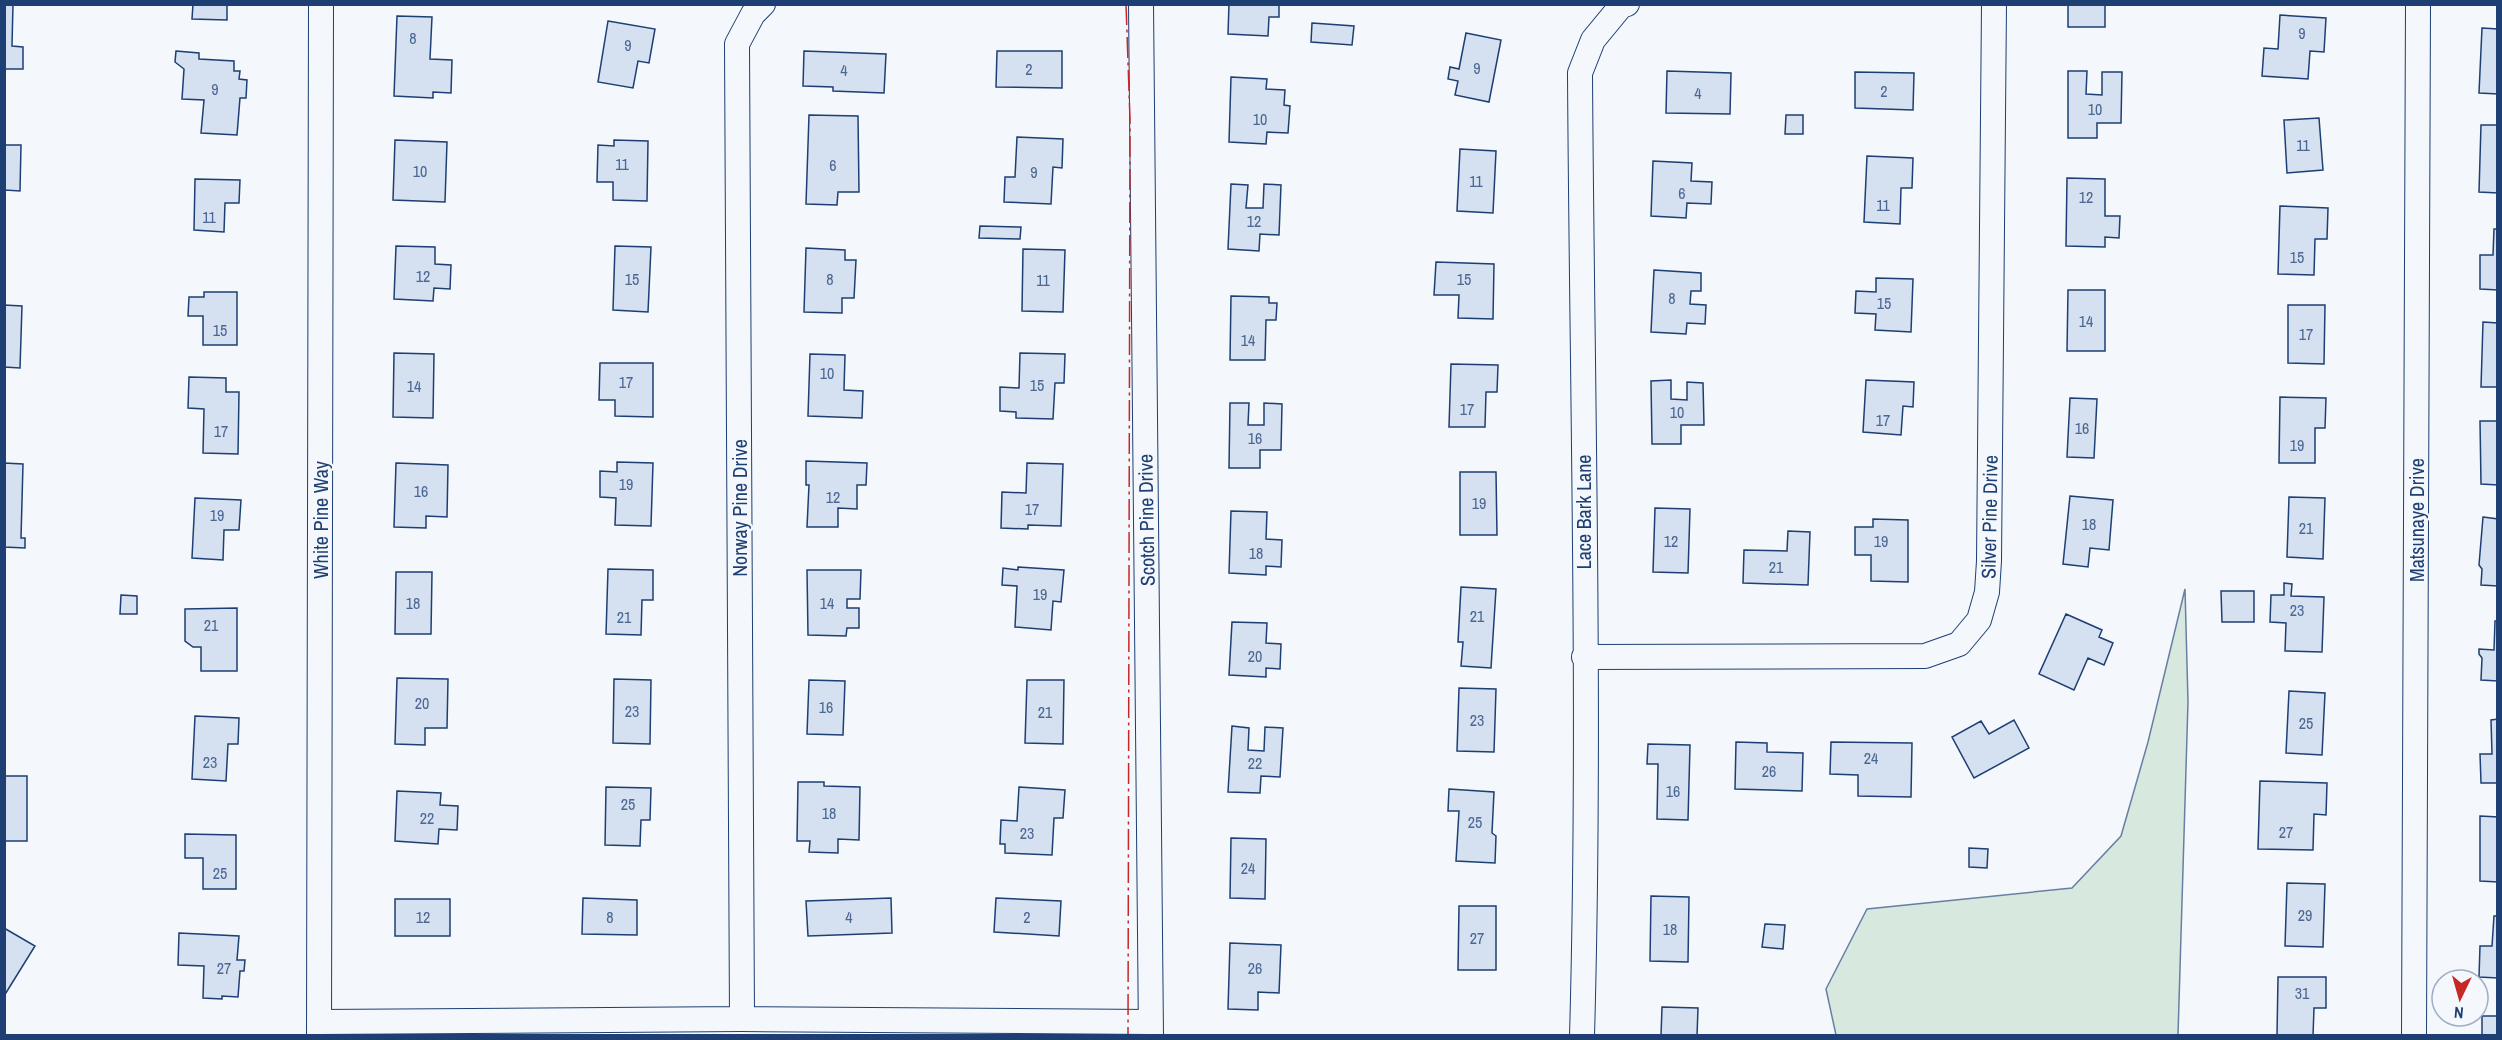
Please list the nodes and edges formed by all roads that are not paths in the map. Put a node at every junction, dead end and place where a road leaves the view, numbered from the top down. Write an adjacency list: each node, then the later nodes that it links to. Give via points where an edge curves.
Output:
1 (321, 4): 9 (street, White Pine Way)
2 (763, 4): 8 (street, Norway Pine Drive, via 737,44)
3 (1141, 4): 10 (street, Scotch Pine Drive)
4 (1627, 4): 7 (street, Lace Bark Lane, via 1593,40 1580,73)
5 (1994, 4): 7 (street, Silver Pine Drive, via 1989,561 1987,592 1979,620 1959,644 1925,656)
6 (2418, 4): 12 (street, Matsunaye Drive)
7 (1584, 657): 11 (street, Lace Bark Lane)
8 (742, 1019): 9 (street); 10 (street)
9 (319, 1029)
10 (1151, 1029)
11 (1581, 1035)
12 (2414, 1035)

